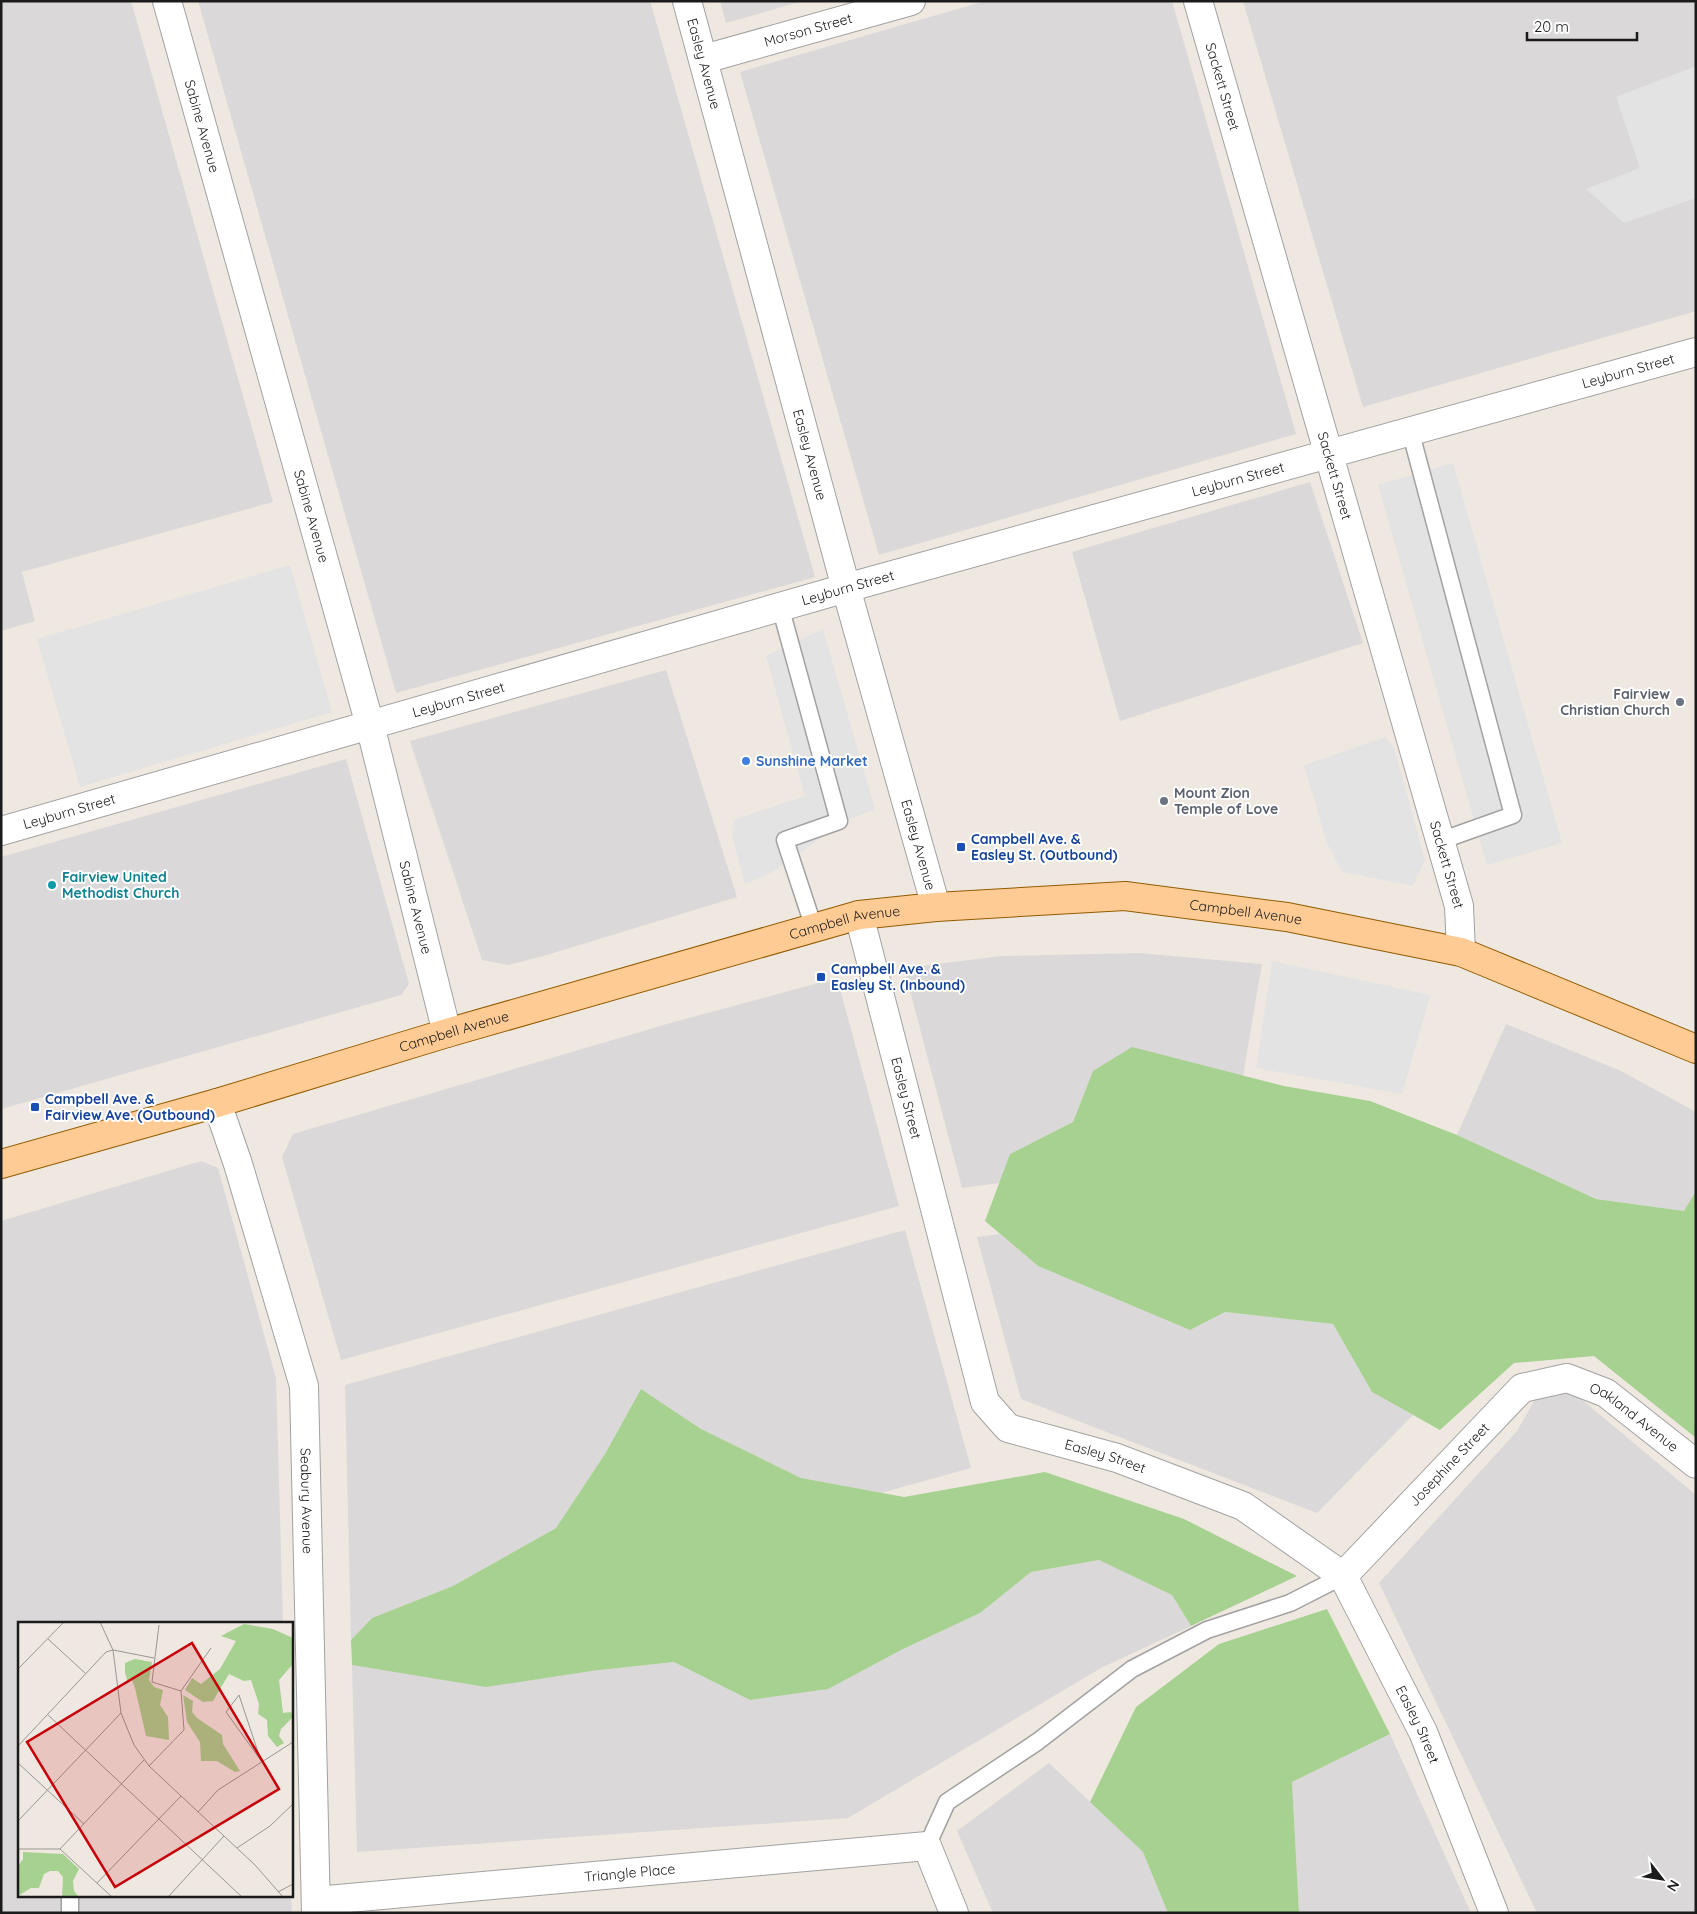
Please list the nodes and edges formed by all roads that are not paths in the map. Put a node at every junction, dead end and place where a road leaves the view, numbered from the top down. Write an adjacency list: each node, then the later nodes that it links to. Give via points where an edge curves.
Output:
1 (167, 1): 11 (street, Sabine Avenue)
2 (687, 1): 5 (street, Easley Avenue)
3 (911, 1): 5 (street, Morson Street)
4 (1198, 1): 8 (street, Sackett Street)
5 (704, 60): 9 (street, Easley Avenue)
6 (1696, 352): 7 (street, Leyburn Street)
7 (1410, 430): 8 (street, Leyburn Street); 13 (lane, via 1513,815)
8 (1330, 452): 9 (street, Leyburn Street); 13 (street, Sackett Street)
9 (846, 588): 10 (street, Leyburn Street); 14 (street, Easley Avenue)
10 (780, 606): 11 (street, Leyburn Street); 16 (lane, via 839,821 785,840)
11 (370, 725): 12 (street, Leyburn Street); 18 (street, Sabine Avenue)
12 (1, 832)
13 (1440, 840): 17 (street, Sackett Street, via 1459,906)
14 (936, 907): 15 (main road, Campbell Avenue); 17 (main road, Campbell Avenue, via 1125,896 1287,917)
15 (859, 915): 16 (main road, Campbell Avenue); 24 (street, Easley Street, via 985,1402 1008,1428 1118,1458 1243,1506)
16 (814, 928): 18 (main road, Campbell Avenue)
17 (1461, 952): 19 (main road, Campbell Avenue)
18 (446, 1033): 20 (main road, Campbell Avenue)
19 (1696, 1049)
20 (217, 1103): 21 (main road, Campbell Avenue); 27 (street, Seabury Avenue, via 304,1386)
21 (1, 1164)
22 (1567, 1378): 23 (street, Oakland Avenue, via 1606,1393); 24 (street, Josephine Street, via 1522,1388)
23 (1696, 1464)
24 (1343, 1576): 25 (lane, via 1290,1603 1207,1630 1132,1669 1037,1742 947,1802); 31 (street, Easley Street, via 1423,1732)
25 (927, 1846): 27 (street, Triangle Place); 30 (street)
26 (70, 1896): 28 (lane)
27 (316, 1907): 29 (street)
28 (70, 1913)
29 (370, 1913)
30 (954, 1913)
31 (1494, 1913)

